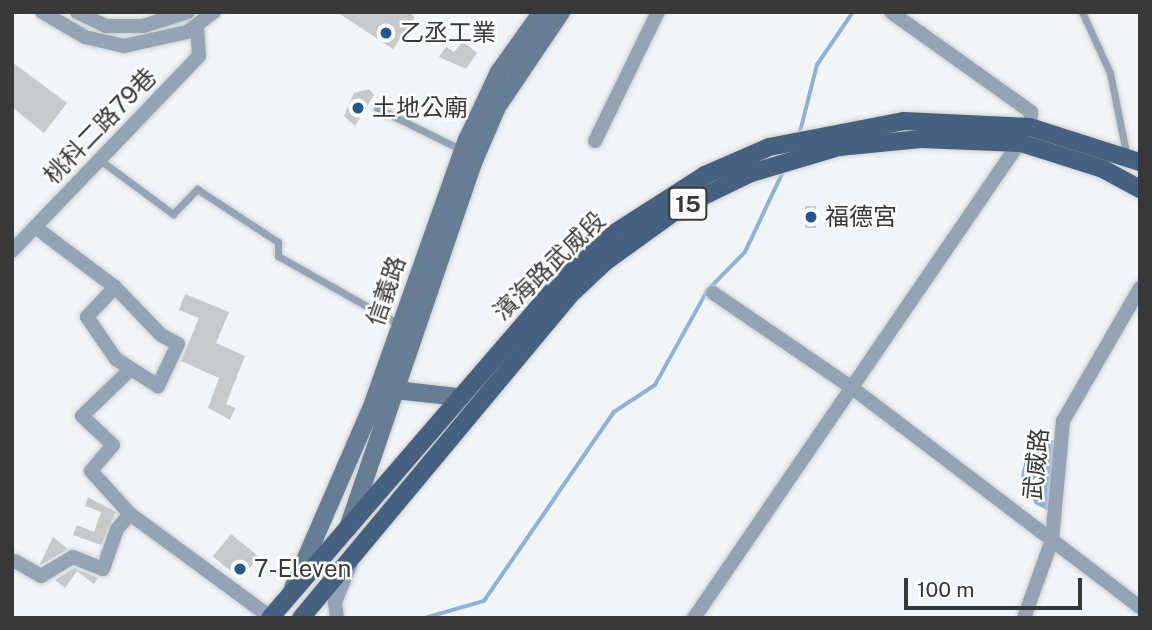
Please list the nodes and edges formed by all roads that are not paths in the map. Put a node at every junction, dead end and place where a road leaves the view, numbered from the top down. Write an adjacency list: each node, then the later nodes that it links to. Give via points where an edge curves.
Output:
1 (41, 12): 10 (street, via 104,44 124,46 150,43)
2 (77, 12): 3 (street, via 106,26 143,26)
3 (188, 12)
4 (214, 12): 10 (street)
5 (542, 12): 14 (main road, 信義路, via 499,72)
6 (561, 12): 14 (main road, 信義路)
7 (658, 12): 13 (street)
8 (891, 12): 12 (street, via 1031,111)
9 (1082, 12): 16 (lane, via 1110,73)
10 (197, 25): 15 (street, 桃科二路79巷, via 199,56)
11 (377, 108): 14 (lane)
12 (1026, 135): 16 (main road, 濱海路武威段 / 15); 17 (main road, 濱海路武威段 / 15); 25 (street); 27 (main road, 濱海路武威段 / 15, via 904,121 769,147 705,175 616,232 557,285); 32 (main road, 濱海路武威段 / 15, via 839,147 751,173 681,207 605,261 572,293)
13 (595, 141)
14 (470, 153): 23 (main road, 信義路); 26 (main road, 信義路)
15 (99, 159): 18 (street, 桃科二路79巷); 23 (lane, via 173,214 197,189 278,242 278,256)
16 (1133, 160)
17 (1140, 189)
18 (34, 227): 19 (street, 桃科二路79巷); 20 (street)
19 (12, 251)
20 (115, 287): 24 (street, via 87,317 116,359); 24 (street, via 160,335 178,344 158,386)
21 (1140, 288): 31 (street, 武威路, via 1063,421)
22 (713, 293): 25 (street)
23 (401, 325): 29 (main road, 信義路)
24 (130, 370): 28 (street, via 82,416 113,445 91,471)
25 (851, 387): 31 (street); 39 (street)
26 (395, 390): 27 (main road); 30 (main road, 信義路)
27 (457, 397): 30 (main road, 濱海路武威段 / 15)
28 (130, 514): 33 (street, via 117,529 103,569 72,557 41,576); 36 (street)
29 (325, 515): 30 (main road); 34 (main road, 信義路)
30 (348, 528): 32 (main road); 34 (main road, 濱海路武威段 / 15)
31 (1052, 540): 35 (street); 40 (street, 武威路)
32 (361, 541): 37 (main road, 15); 38 (street, via 335,602)
33 (15, 561)
34 (290, 594): 36 (main road, 15)
35 (1140, 607)
36 (270, 617)
37 (301, 618)
38 (337, 618)
39 (694, 618)
40 (1024, 618)

